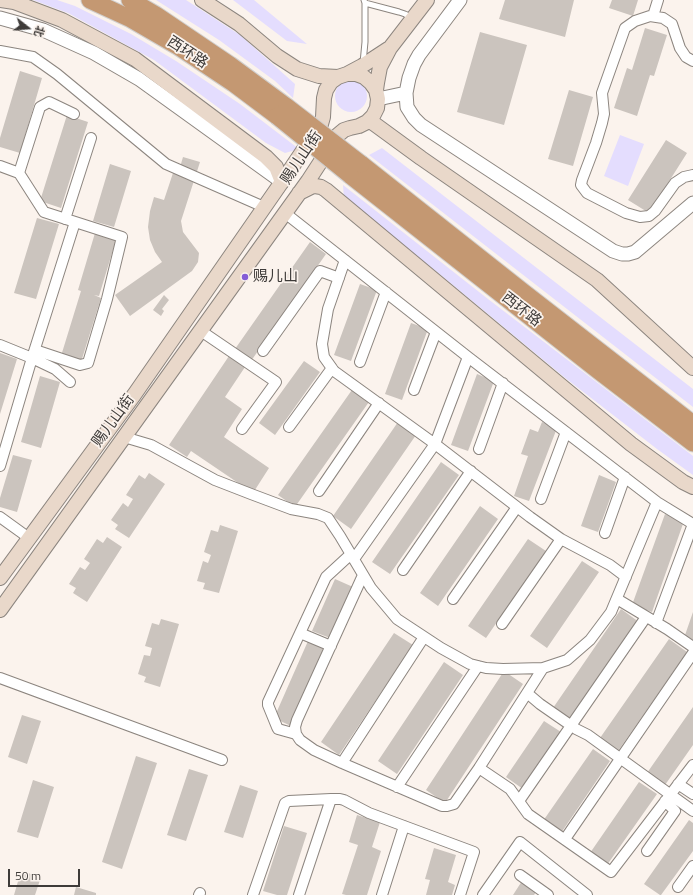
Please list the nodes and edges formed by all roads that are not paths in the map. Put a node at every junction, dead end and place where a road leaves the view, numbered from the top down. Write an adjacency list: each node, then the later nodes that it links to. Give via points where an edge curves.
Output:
1 (0, 0): 29 (main road, via 14,2 62,20 135,59 266,157 276,167)
2 (90, 0): 21 (highway, 西环路, via 129,18 179,47)
3 (130, 0): 21 (highway, 西环路, via 230,65)
4 (202, 0): 18 (main road, via 297,69 318,76)
5 (427, 0): 11 (main road)
6 (460, 0): 19 (street, via 419,55 409,78)
7 (658, 0): 9 (street)
8 (365, 1): 11 (lane, via 405,14); 17 (lane)
9 (653, 16): 16 (street, via 664,18 672,24 680,48 686,57); 28 (street, via 635,21 625,28 602,93 602,123 581,185 587,193 626,213 640,217 649,216 654,212 675,183)
10 (0, 18): 29 (street, via 43,30 94,53 133,76)
11 (412, 19): 12 (main road)
12 (390, 48): 17 (main road); 20 (main road, via 380,67)
13 (0, 51): 14 (street)
14 (11, 53): 15 (street); 32 (street, via 33,57 166,164)
15 (0, 60)
16 (693, 61)
17 (362, 66): 18 (main road)
18 (342, 75): 20 (main road, via 356,74 364,77 371,83); 29 (main road, 赐儿山街, via 331,82 326,90 321,124)
19 (406, 93): 20 (street); 31 (street, via 407,107 421,125 613,251 622,254 635,252)
20 (377, 95): 23 (main road, via 377,108)
21 (282, 112): 26 (highway, bridge)
22 (74, 114): 27 (street, via 49,102 40,107)
23 (370, 120): 30 (main road, 赐儿山街, via 338,135); 48 (main road, via 597,280)
24 (91, 138): 34 (street)
25 (0, 166): 27 (street)
26 (356, 170): 53 (highway, 西环路, via 523,292); 59 (highway, 西环路, via 598,371)
27 (19, 173): 34 (street, via 44,212)
28 (693, 175)
29 (282, 182): 32 (main road, 赐儿山街)
30 (298, 194): 33 (main road, 赐儿山街); 65 (main road, via 315,186 326,190 632,444)
31 (693, 204)
32 (264, 206): 39 (main road, 赐儿山街)
33 (285, 213): 36 (street); 40 (main road, 赐儿山街)
34 (65, 219): 35 (street)
35 (75, 222): 44 (street); 44 (street, via 122,237 88,363 80,365)
36 (345, 260): 37 (street); 38 (street)
37 (339, 278): 43 (street, via 320,272); 47 (street, via 328,309 322,344 324,357)
38 (386, 292): 41 (street); 46 (street)
39 (185, 320): 40 (main road); 73 (main road, 赐儿山街, via 134,395)
40 (201, 331): 55 (street, via 276,382); 57 (main road, 赐儿山街)
41 (436, 332): 45 (street); 51 (street)
42 (0, 344): 44 (street)
43 (263, 351)
44 (34, 354): 49 (street); 58 (street)
45 (468, 357): 50 (street); 60 (street)
46 (360, 362)
47 (332, 368): 52 (street); 54 (street)
48 (693, 368)
49 (70, 382)
50 (503, 384): 56 (street); 61 (street)
51 (414, 390)
52 (379, 403): 60 (street); 66 (street)
53 (693, 424)
54 (289, 427)
55 (242, 429)
56 (566, 432): 64 (street); 67 (street)
57 (124, 437): 75 (street, via 151,445 215,480 292,509 328,518); 82 (main road, 赐儿山街)
58 (4, 441): 62 (street)
59 (693, 443)
60 (435, 444): 63 (street); 75 (street)
61 (479, 449)
62 (0, 466)
63 (471, 471): 69 (street); 76 (street)
64 (625, 477): 68 (street); 72 (street)
65 (693, 486)
66 (319, 491)
67 (541, 499)
68 (657, 502): 71 (street); 79 (street)
69 (517, 507): 74 (street); 80 (street)
70 (0, 517): 73 (street)
71 (693, 524): 84 (street)
72 (605, 533)
73 (29, 538): 77 (main road, 赐儿山街)
74 (562, 539): 79 (street, via 610,565); 85 (street)
75 (352, 556): 78 (street); 86 (street, via 326,577)
76 (403, 570)
77 (1, 573)
78 (363, 575): 87 (street, via 397,620); 88 (street)
79 (626, 577): 81 (street)
80 (453, 599)
81 (617, 599): 83 (street); 92 (street, via 611,612 590,640 567,660)
82 (0, 610)
83 (646, 617): 84 (street); 95 (street)
84 (656, 623): 89 (street)
85 (502, 624)
86 (300, 632): 88 (street); 96 (street, via 268,702 277,727)
87 (424, 637): 91 (street); 99 (street)
88 (331, 646): 96 (street, via 297,720)
89 (693, 646)
90 (693, 653): 97 (street)
91 (478, 666): 92 (street, via 503,669); 103 (street)
92 (543, 668): 94 (street)
93 (0, 678): 98 (street)
94 (527, 693): 95 (street); 101 (street)
95 (571, 725): 97 (street); 107 (street)
96 (296, 734): 99 (street, via 314,750)
97 (620, 758): 105 (street); 110 (street)
98 (222, 760)
99 (342, 763): 103 (street)
100 (693, 765): 102 (street)
101 (479, 768): 103 (street, via 454,804 447,806); 107 (street, via 510,789)
102 (678, 784): 104 (street); 105 (street)
103 (397, 787)
104 (693, 794)
105 (668, 797): 108 (street); 110 (street, via 611,872); 111 (street, via 675,811)
106 (331, 799): 109 (street, via 344,800 368,813); 116 (street, via 285,803); 117 (street)
107 (519, 801): 110 (street, via 528,814)
108 (693, 811)
109 (404, 826): 118 (street); 119 (street, via 474,852)
110 (565, 839)
111 (647, 851)
112 (693, 866): 114 (street)
113 (520, 875): 115 (street)
114 (678, 888)
115 (543, 894)
116 (253, 895)
117 (299, 895)
118 (382, 895)
119 (460, 895)
120 (483, 895): 121 (street, via 520,842)
121 (587, 895)

